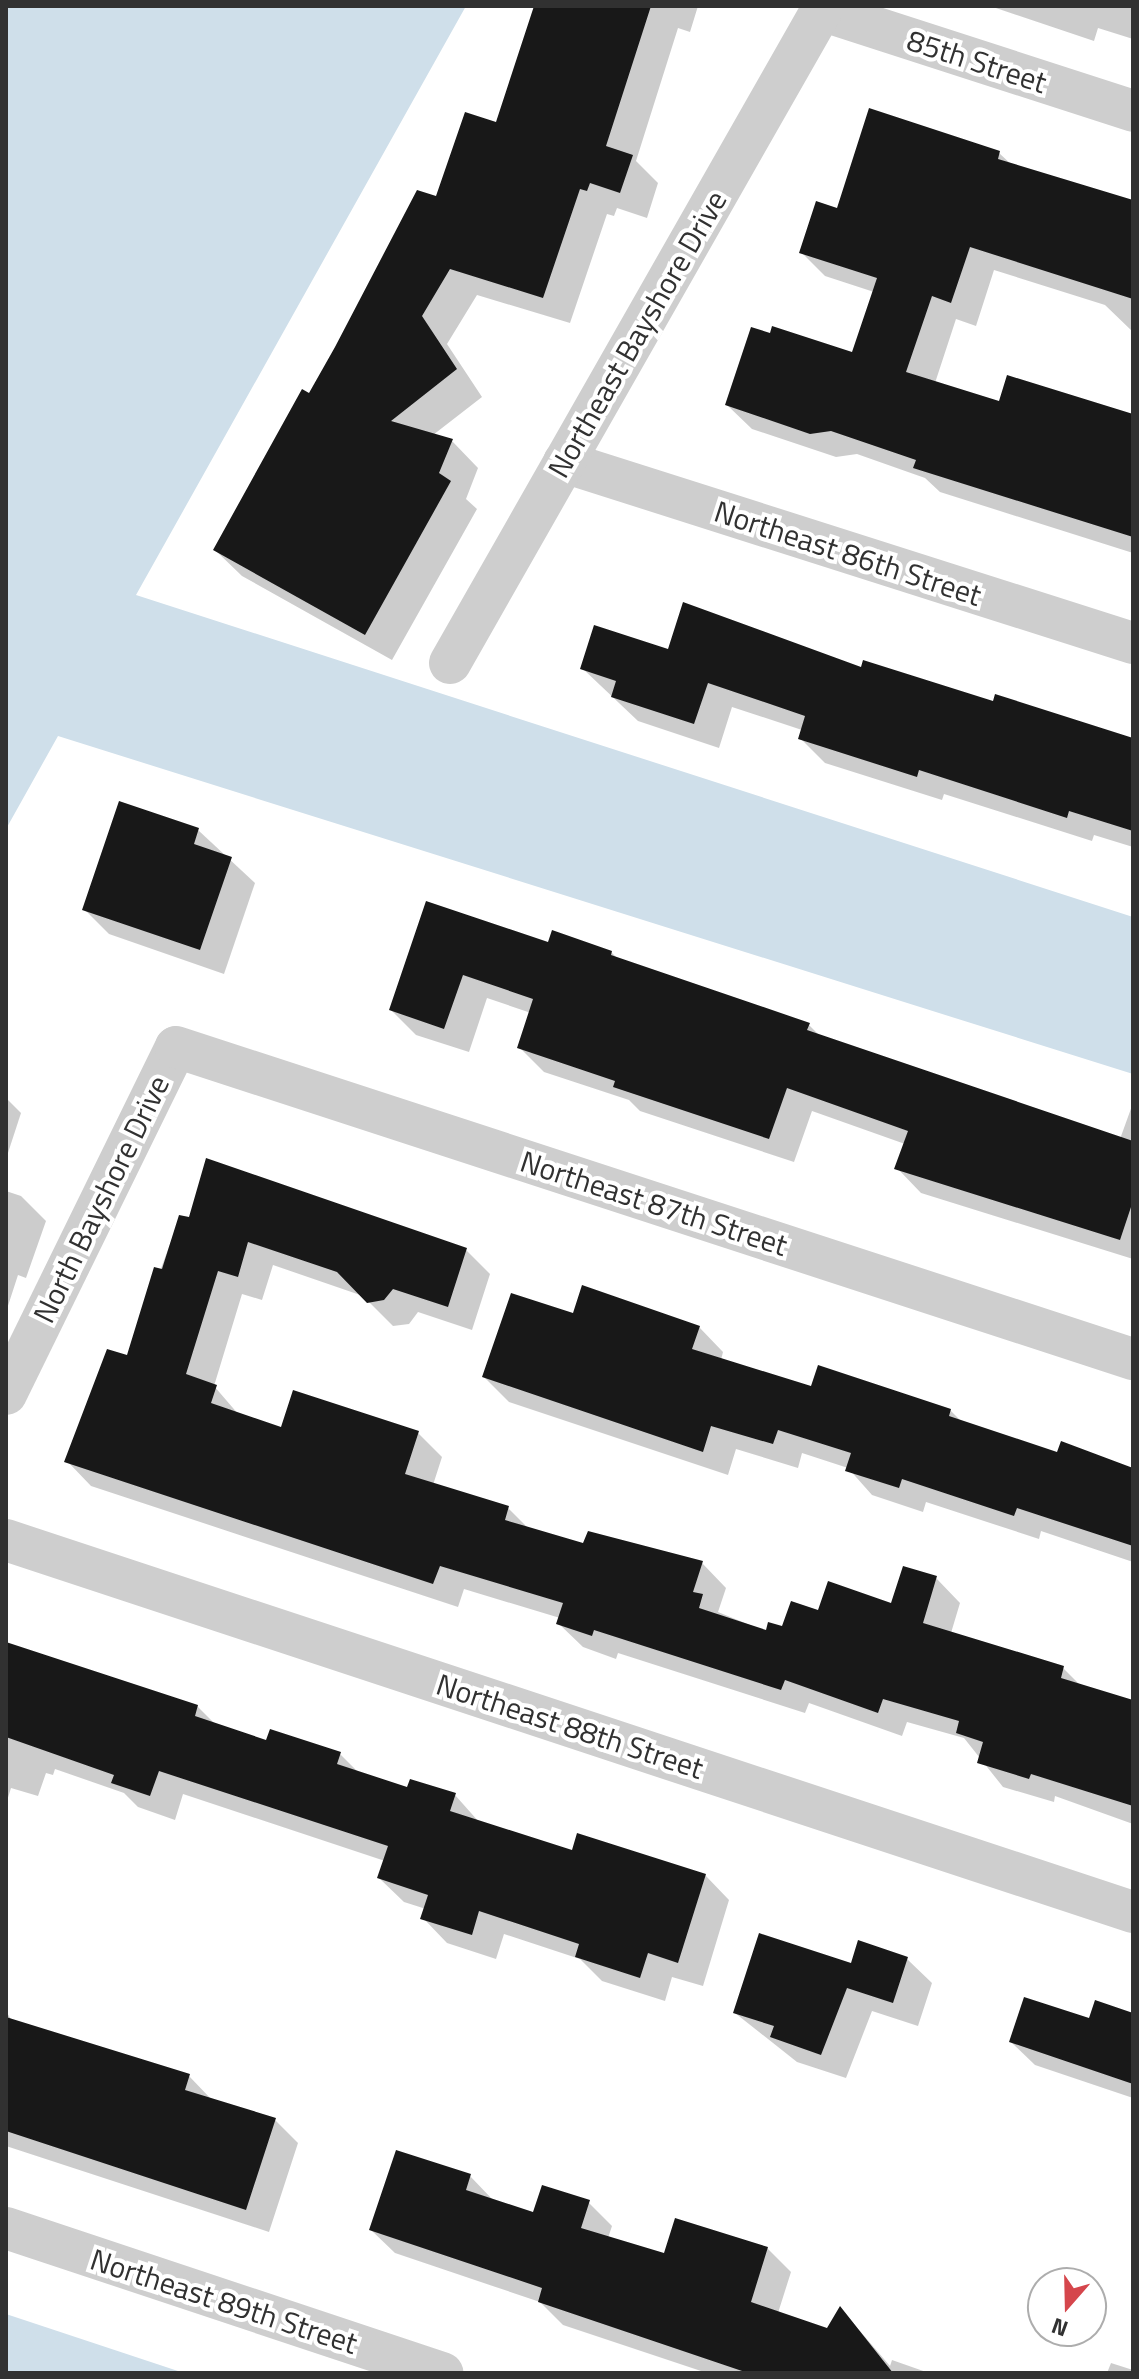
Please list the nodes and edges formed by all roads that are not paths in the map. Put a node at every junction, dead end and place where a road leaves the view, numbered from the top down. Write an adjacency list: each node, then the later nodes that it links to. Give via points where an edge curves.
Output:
1 (822, 8): 2 (street, 85th Street); 3 (street, Northeast Bayshore Drive)
2 (1133, 111)
3 (564, 462): 4 (street, Northeast 86th Street); 5 (street, Northeast Bayshore Drive)
4 (1133, 643)
5 (450, 663)
6 (176, 1047): 7 (street, Northeast 87th Street); 8 (street, North Bayshore Drive)
7 (1133, 1359)
8 (6, 1394)
9 (6, 1540): 10 (street, Northeast 88th Street)
10 (1133, 1912)
11 (6, 2228): 12 (street, Northeast 89th Street)
12 (443, 2373)

